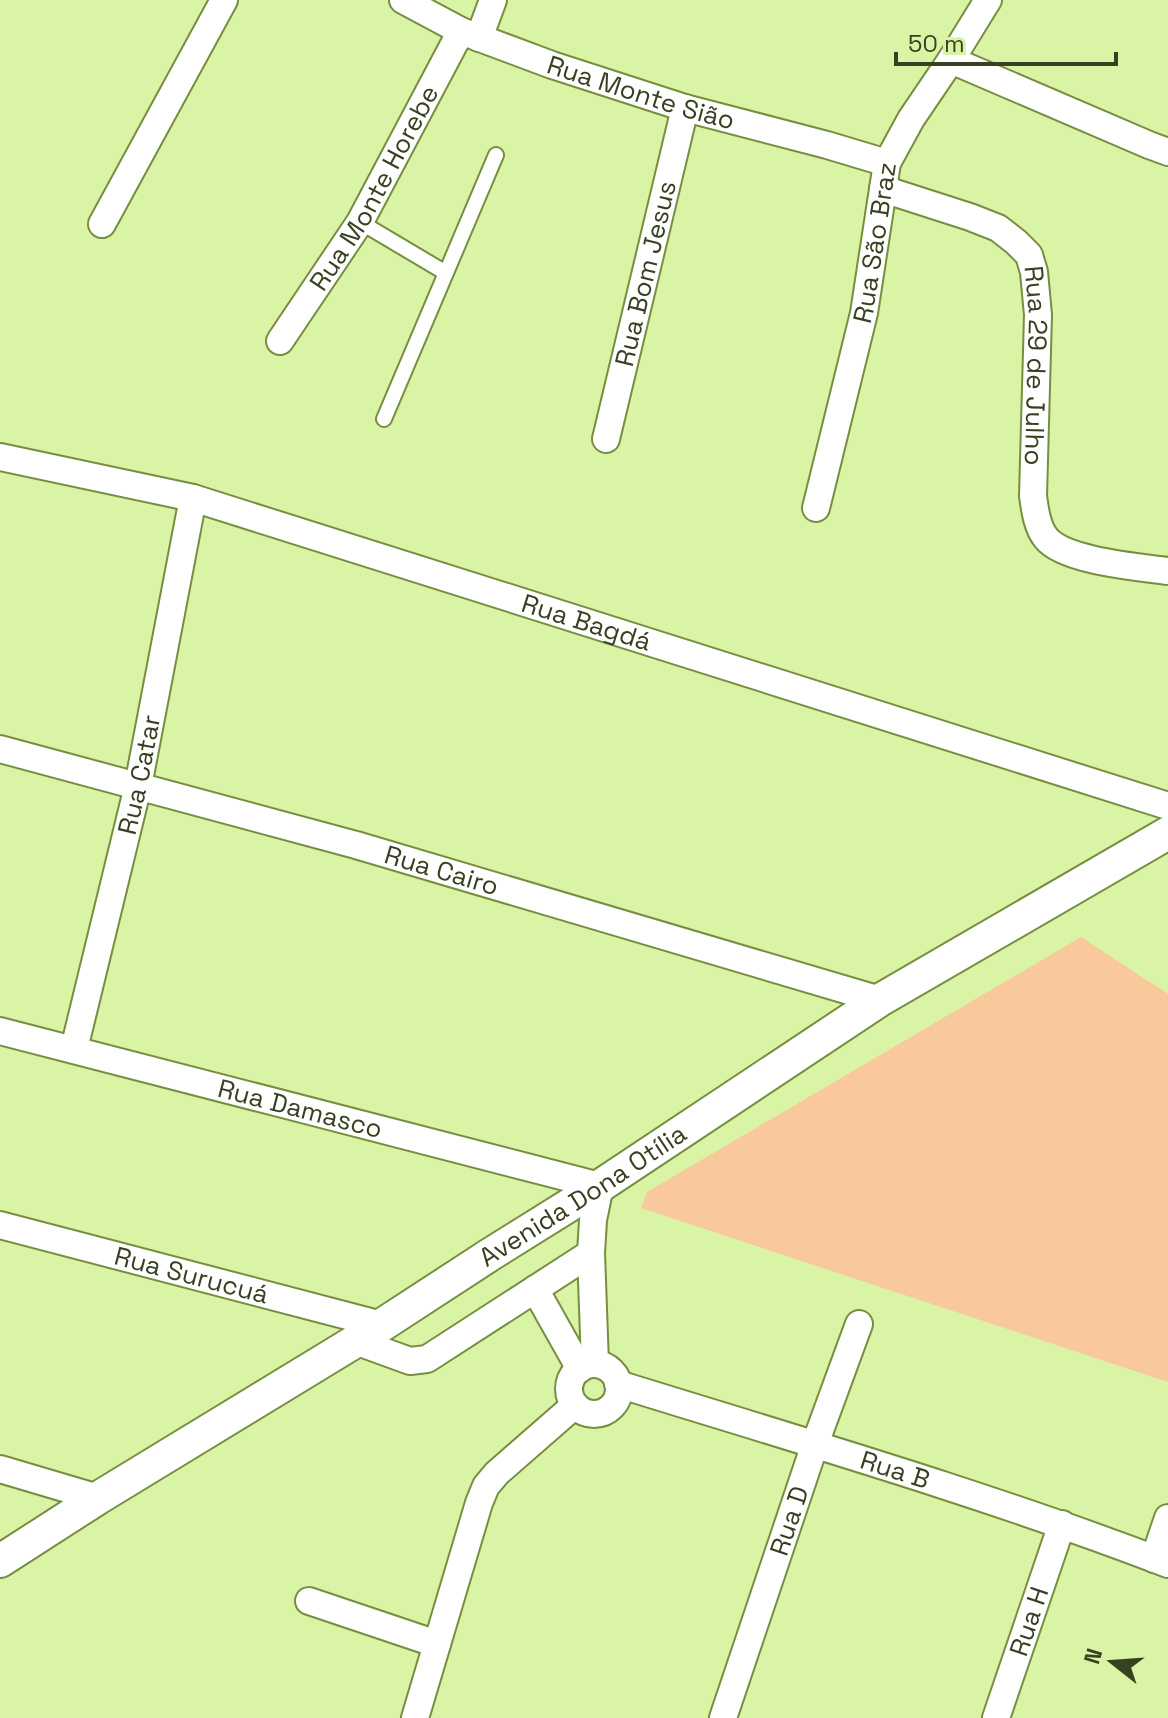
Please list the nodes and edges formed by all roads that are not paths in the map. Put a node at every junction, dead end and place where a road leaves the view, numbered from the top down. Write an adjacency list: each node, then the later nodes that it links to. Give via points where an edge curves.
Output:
1 (224, 0): 13 (street)
2 (403, 0): 5 (street, Rua Monte Sião)
3 (493, 0): 5 (street, Rua Monte Horebe)
4 (988, 0): 6 (street, Rua São Braz)
5 (470, 34): 7 (street, Rua Monte Sião); 12 (street, Rua Monte Horebe)
6 (951, 60): 8 (street); 10 (street, Rua São Braz)
7 (685, 108): 10 (street, Rua Monte Sião); 17 (street, Rua Bom Jesus)
8 (1168, 152)
9 (496, 155): 14 (lane)
10 (887, 163): 11 (street, Rua São Braz)
11 (883, 189): 20 (street, Rua São Braz, via 864,313); 21 (street, Rua 29 de Julho, via 998,228 1029,255 1038,315 1033,496 1047,540 1067,552 1102,561)
12 (360, 222): 14 (lane); 15 (street, Rua Monte Horebe)
13 (102, 224)
14 (446, 273): 16 (lane)
15 (280, 341)
16 (384, 419)
17 (606, 439)
18 (0, 457): 19 (street, Rua Bagdá)
19 (193, 498): 23 (street, Rua Catar); 24 (street, Rua Bagdá)
20 (816, 508)
21 (1168, 571)
22 (0, 749): 23 (street, Rua Cairo)
23 (138, 786): 26 (street, Rua Cairo); 28 (street, Rua Catar)
24 (1168, 806)
25 (1168, 833): 26 (street, Avenida Dona Otília)
26 (880, 1000): 29 (street, Avenida Dona Otília)
27 (0, 1031): 28 (street, Rua Damasco)
28 (74, 1049): 29 (street, Rua Damasco)
29 (600, 1186): 31 (street); 34 (street, Avenida Dona Otília)
30 (0, 1225): 34 (street, Rua Surucuá)
31 (591, 1253): 32 (street, Rua Surucuá); 35 (street)
32 (535, 1289): 34 (street, Rua Surucuá, via 427,1359 410,1361); 35 (street)
33 (859, 1324): 38 (street, Rua D)
34 (369, 1333): 40 (street, Avenida Dona Otília)
35 (587, 1367): 36 (street, via 610,1370); 37 (street, via 570,1382)
36 (618, 1384): 37 (street, via 617,1400 606,1412 589,1414); 38 (street, Rua B)
37 (575, 1405): 46 (street, via 486,1486)
38 (815, 1444): 42 (street, Rua B); 48 (street, Rua D)
39 (0, 1469): 40 (street)
40 (98, 1498): 43 (street, Avenida Dona Otília)
41 (1168, 1518): 44 (street)
42 (1062, 1524): 44 (street, Rua B); 49 (street, Rua H)
43 (0, 1561)
44 (1161, 1562)
45 (309, 1601): 46 (street)
46 (437, 1644): 47 (street)
47 (415, 1718)
48 (723, 1718)
49 (996, 1718)

